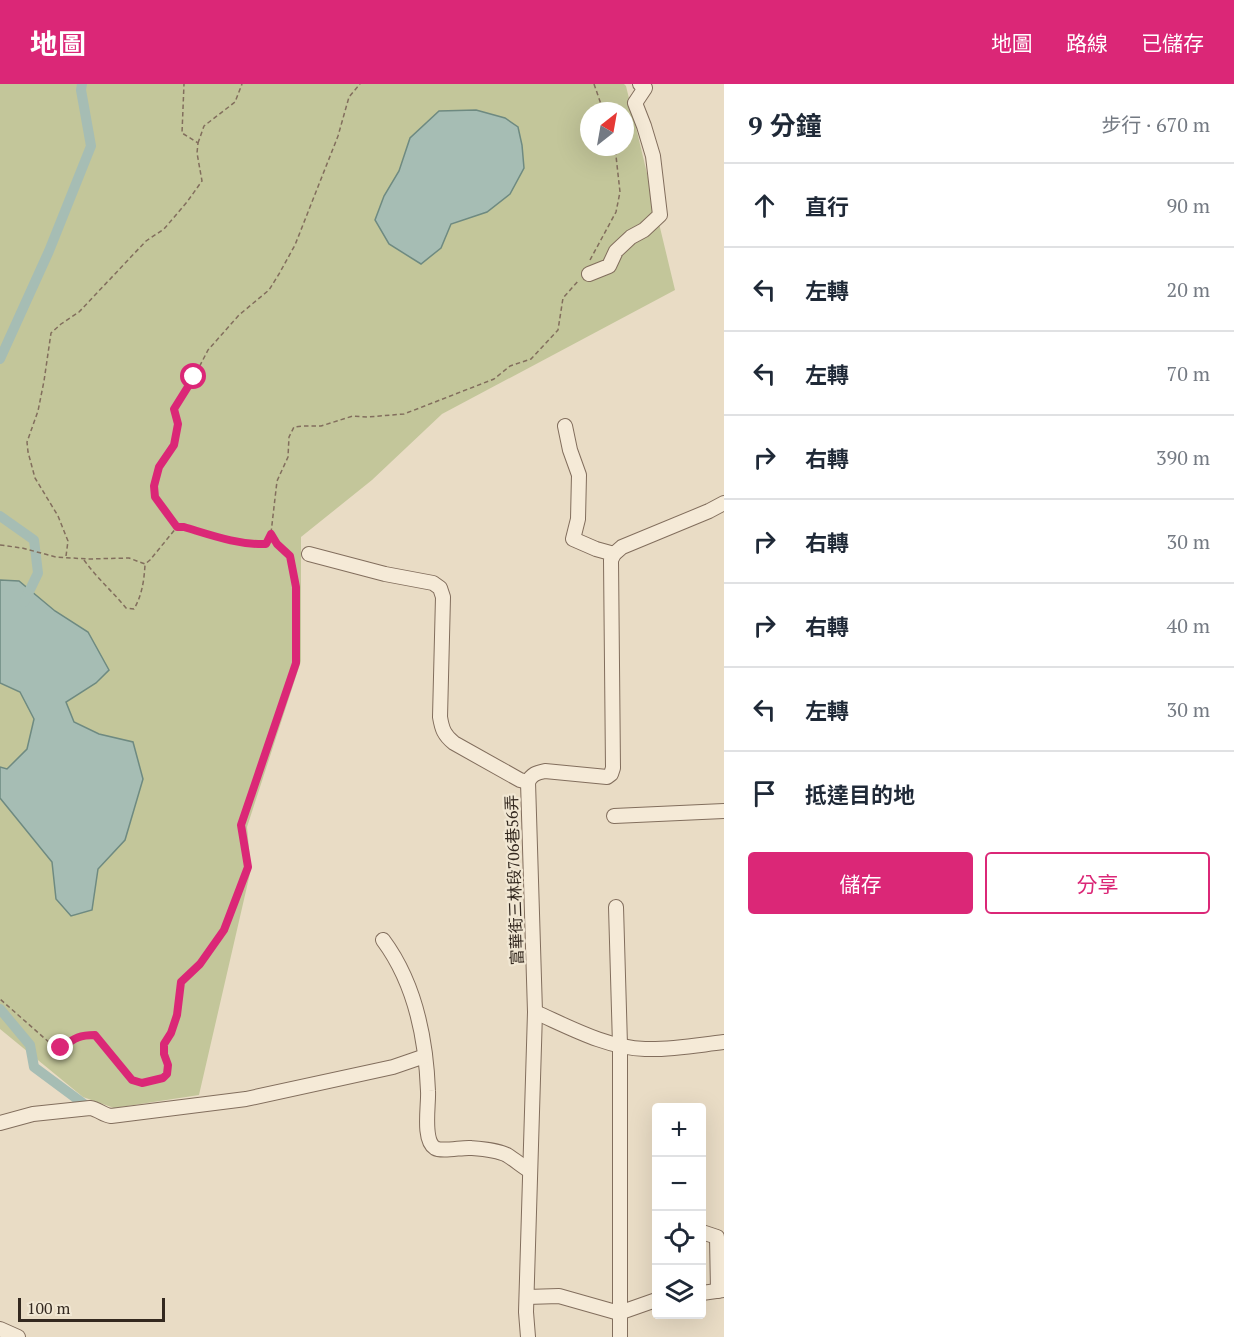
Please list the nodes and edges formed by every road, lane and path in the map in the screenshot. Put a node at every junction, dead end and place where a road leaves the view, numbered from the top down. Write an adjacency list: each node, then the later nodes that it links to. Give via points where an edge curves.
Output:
1 (184, 84): 7 (path, via 182,132)
2 (242, 84): 7 (path, via 235,102 204,126)
3 (360, 84): 12 (path, via 349,98 295,245 279,274 269,290 239,315 208,350 174,409 178,424 174,445 159,467 154,486 155,497)
4 (594, 84): 6 (path)
5 (640, 84): 9 (street, via 645,88 635,103 653,156 660,215 616,251 609,267)
6 (600, 102)
7 (198, 143): 17 (path, via 202,181 188,202 79,312 51,333 38,411 27,442 36,478 68,541)
8 (616, 156): 9 (path, via 620,192 616,213)
9 (587, 270): 13 (path, via 563,298 558,330 531,360 510,366 494,379 404,414 353,416 321,426 294,427 288,457 277,481)
10 (565, 426): 15 (street, via 579,475 578,519 573,539)
11 (724, 503): 15 (street)
12 (177, 527): 13 (path, via 249,544 266,544); 19 (path)
13 (271, 534): 25 (path, via 290,556 296,587 296,663 241,825 248,867 224,930 200,964 181,982 177,1015 164,1044 167,1074 142,1083 132,1080 95,1035 84,1035 61,1048 51,1044)
14 (0, 545): 17 (path)
15 (614, 554): 20 (street, 富華街三林段706巷56弄, via 611,774 607,777 545,771 536,773)
16 (309, 555): 20 (street, via 433,583 440,588 442,729 454,743)
17 (66, 557): 18 (path)
18 (83, 558): 19 (path, via 129,558); 19 (path, via 126,608 134,609 144,581)
19 (145, 564)
20 (528, 782): 26 (street, 富華街三林段706巷56弄)
21 (724, 811): 22 (street)
22 (614, 816)
23 (616, 907): 28 (street)
24 (383, 940): 29 (street, via 412,996)
25 (0, 999)
26 (535, 1012): 28 (street); 31 (street, 富華街三林段706巷56弄)
27 (724, 1042): 28 (street, via 658,1049)
28 (620, 1045): 37 (street)
29 (425, 1056): 30 (street, via 393,1067 246,1099 111,1116 90,1108 33,1114); 31 (street, via 430,1143 435,1148 493,1151)
30 (0, 1123)
31 (530, 1171): 35 (street, 富華街三林段706巷56弄)
32 (706, 1233): 33 (street, via 717,1237)
33 (721, 1290): 34 (street)
34 (706, 1292)
35 (527, 1297): 37 (street, via 560,1296); 40 (street, 富華街三林段706巷56弄)
36 (652, 1302): 37 (street)
37 (620, 1313): 41 (street)
38 (0, 1329): 39 (street)
39 (18, 1337)
40 (528, 1337)
41 (620, 1337)

